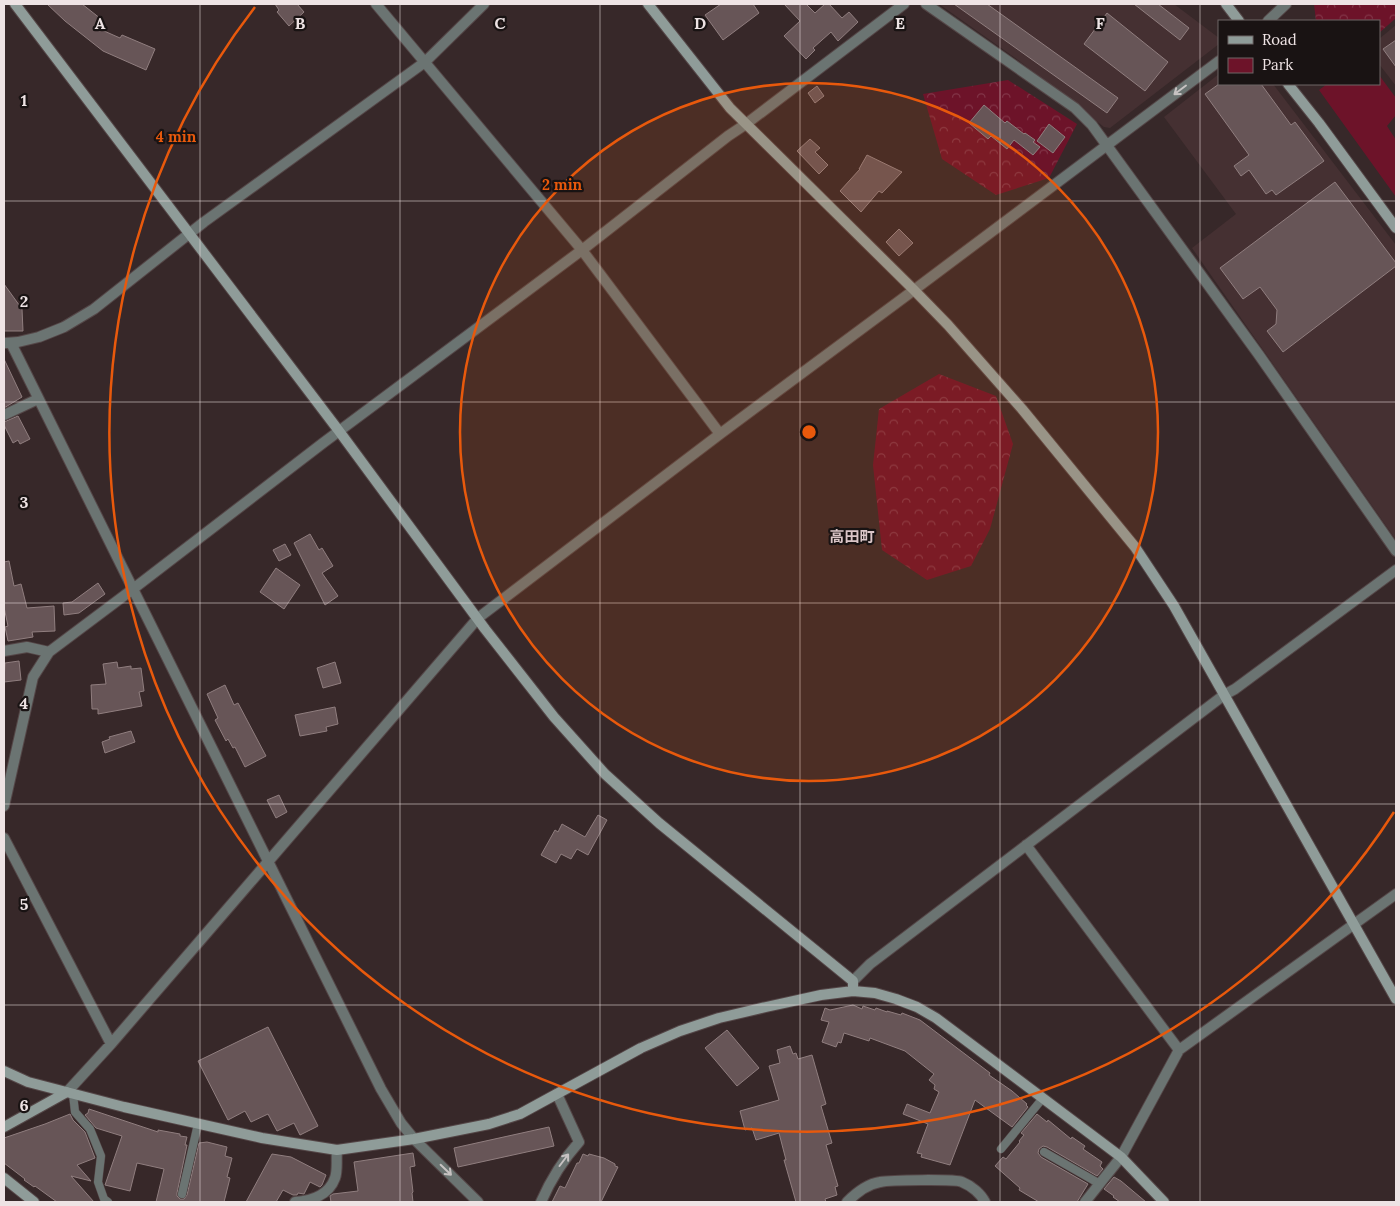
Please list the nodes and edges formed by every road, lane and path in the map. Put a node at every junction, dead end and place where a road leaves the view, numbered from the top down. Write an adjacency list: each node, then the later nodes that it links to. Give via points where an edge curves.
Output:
1 (15, 4): 17 (street)
2 (376, 4): 11 (street)
3 (484, 4): 11 (street)
4 (648, 4): 14 (street)
5 (904, 4): 14 (street)
6 (926, 4): 15 (street, via 1075,108)
7 (1226, 4): 9 (street)
8 (1286, 4): 10 (street)
9 (1238, 20)
10 (1269, 20)
11 (425, 62): 17 (street); 18 (street)
12 (1218, 62): 15 (street, one-way to 15)
13 (1289, 85): 16 (street)
14 (746, 124): 18 (street); 19 (street)
15 (1107, 145): 19 (street); 25 (street)
16 (1396, 228)
17 (190, 235): 20 (street, via 94,309 64,327); 23 (street)
18 (582, 250): 23 (street); 24 (street)
19 (914, 290): 24 (street); 31 (street, via 1022,409 1135,547 1174,606)
20 (7, 343): 21 (street)
21 (38, 399): 22 (street); 27 (street)
22 (4, 415)
23 (339, 431): 27 (street); 28 (street)
24 (720, 434): 28 (street)
25 (1396, 551)
26 (1396, 570): 31 (street)
27 (133, 589): 30 (street); 35 (street)
28 (478, 618): 35 (street); 38 (street, via 554,717 605,774 658,823)
29 (4, 651): 30 (street, via 27,647)
30 (49, 652): 32 (street, via 33,677)
31 (1224, 695): 34 (street); 37 (street)
32 (4, 806)
33 (4, 838): 40 (street)
34 (1026, 845): 38 (street, via 870,964); 41 (street)
35 (268, 862): 40 (street); 48 (street, via 381,1089)
36 (1396, 894): 37 (street)
37 (1355, 924): 39 (street); 41 (street)
38 (853, 986): 44 (street, via 719,1018 680,1031 641,1048); 45 (street, via 917,1007 936,1018)
39 (1396, 999)
40 (110, 1044): 43 (street)
41 (1179, 1050): 52 (street)
42 (4, 1071): 43 (street, via 28,1082)
43 (70, 1093): 46 (street); 47 (street); 57 (lane, via 75,1112 90,1129 100,1156 98,1182)
44 (557, 1094): 48 (street, via 520,1114 489,1124); 60 (street, one-way to 44, via 549,1182 578,1142)
45 (1043, 1098): 49 (lane); 52 (street)
46 (198, 1124): 50 (street); 55 (lane)
47 (4, 1127)
48 (414, 1139): 50 (street); 59 (street, one-way to 59)
49 (1000, 1149)
50 (337, 1150): 58 (street, via 335,1177 330,1188 306,1202)
51 (1044, 1152): 54 (lane)
52 (1120, 1157): 54 (street); 64 (street)
53 (4, 1178): 56 (street)
54 (1100, 1184): 63 (street)
55 (182, 1194)
56 (34, 1202)
57 (108, 1202)
58 (295, 1202)
59 (478, 1202)
60 (541, 1202)
61 (847, 1202): 62 (street, via 863,1188 880,1182 939,1181 962,1182 981,1194)
62 (986, 1202)
63 (1085, 1202)
64 (1164, 1202)

